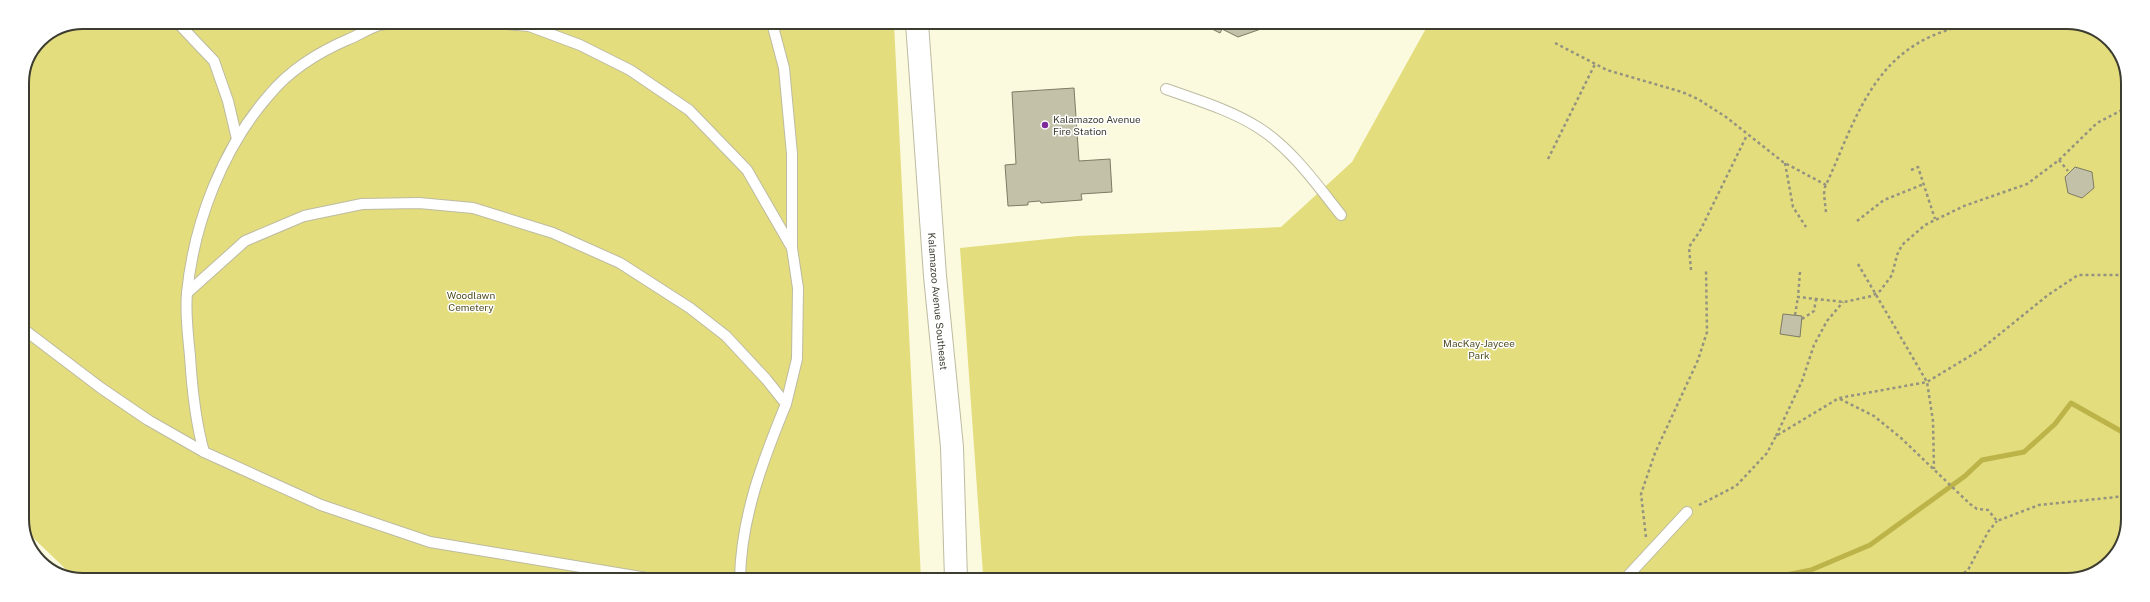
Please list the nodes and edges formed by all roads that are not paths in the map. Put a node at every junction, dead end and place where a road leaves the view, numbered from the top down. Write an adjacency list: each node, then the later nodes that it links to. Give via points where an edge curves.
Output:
1 (184, 29): 7 (lane, via 214,60 228,100)
2 (372, 29): 7 (lane, via 329,48 290,75 270,93)
3 (540, 29): 9 (lane, via 580,45 630,70 689,110 747,170)
4 (774, 29): 9 (lane, via 784,68 792,154)
5 (917, 29): 17 (main road, Kalamazoo Avenue Southeast, via 935,276 952,447)
6 (1166, 89): 8 (lane, via 1210,104 1260,128 1292,155)
7 (237, 139): 10 (lane, via 215,183 197,238)
8 (1342, 214)
9 (792, 248): 12 (lane, via 798,288 797,359)
10 (187, 293): 12 (lane, via 245,241 304,216 362,204 419,203 473,208 553,234 620,263 690,308 726,336); 13 (lane, via 193,396)
11 (29, 333): 13 (lane, via 148,420)
12 (786, 404): 16 (lane, via 761,465 746,519)
13 (204, 452): 15 (lane, via 321,505 430,542)
14 (1687, 512): 18 (lane)
15 (617, 573)
16 (740, 573)
17 (956, 573)
18 (1630, 573)

